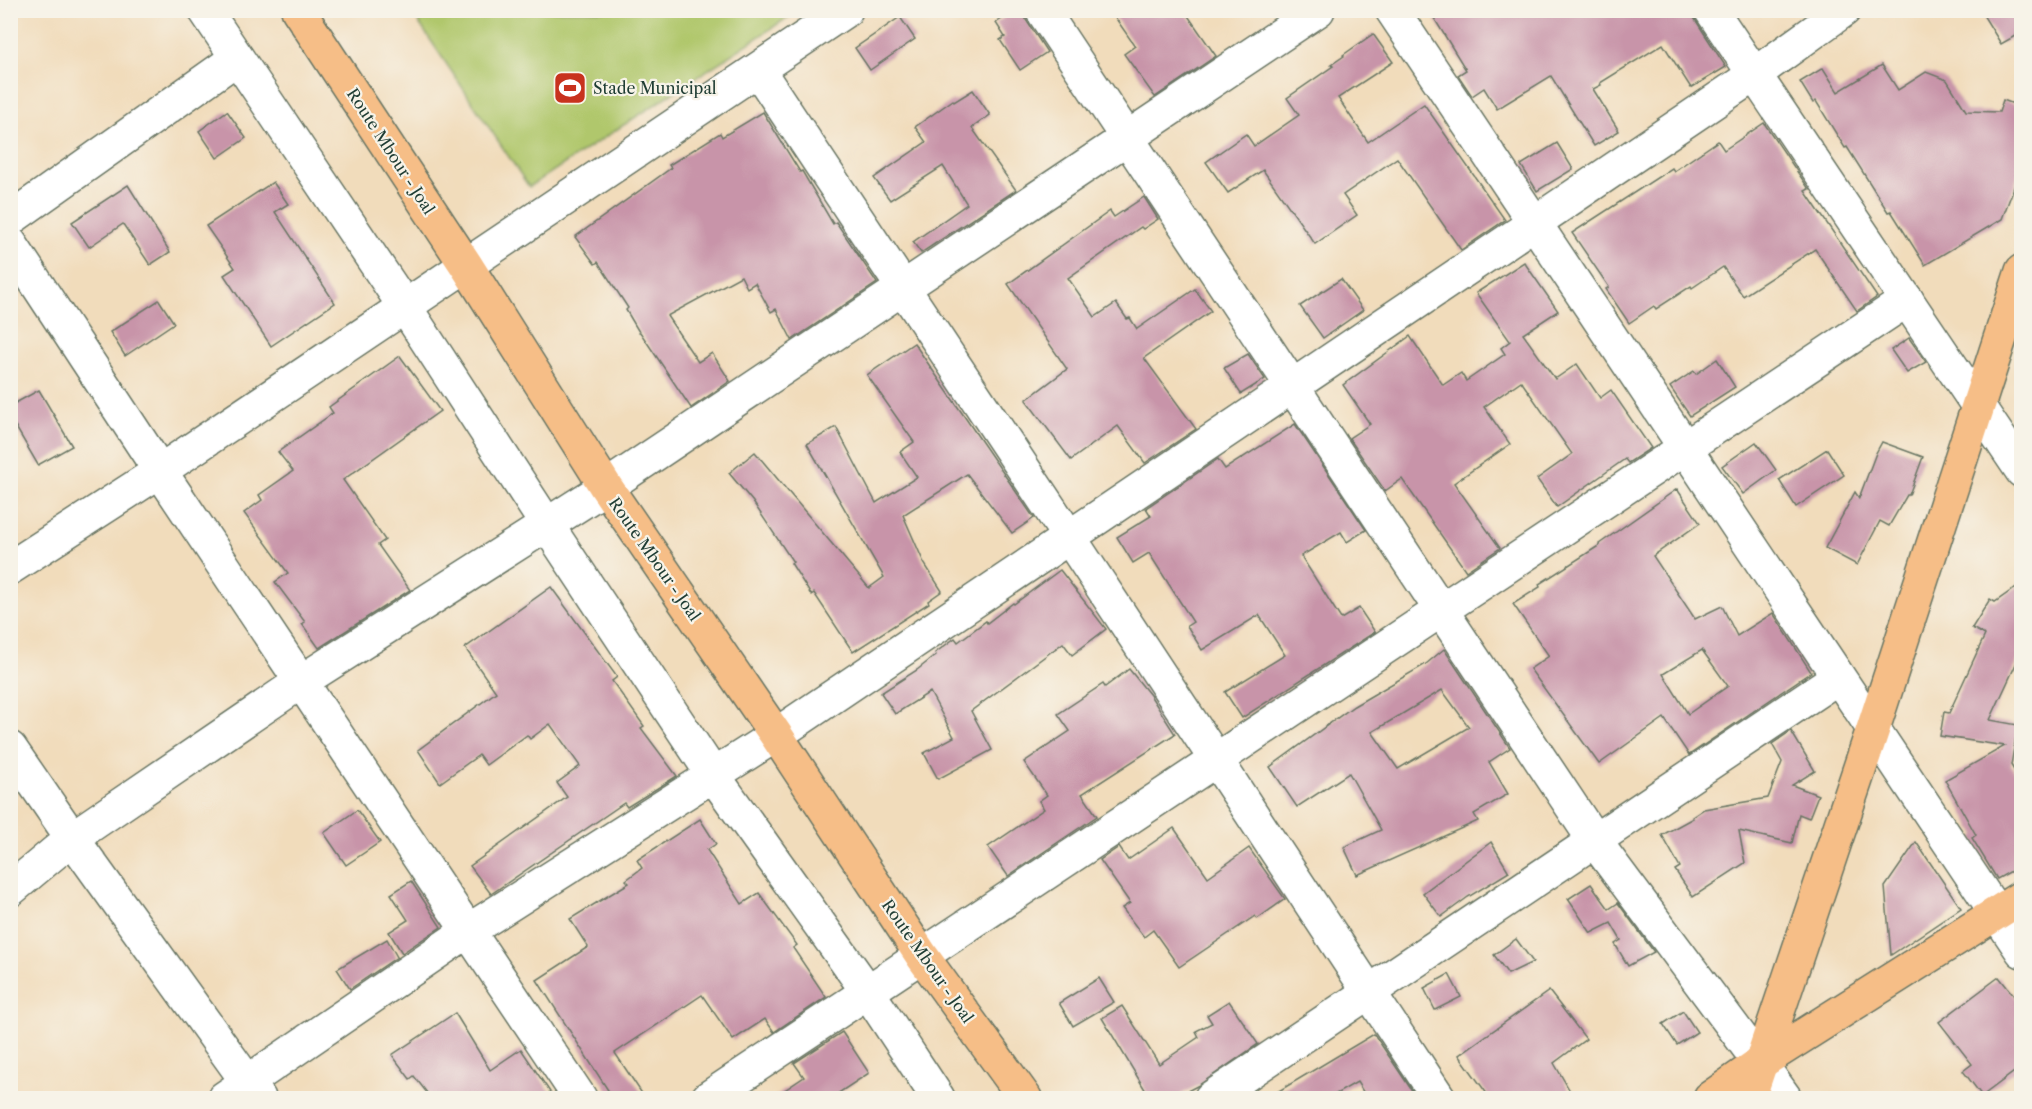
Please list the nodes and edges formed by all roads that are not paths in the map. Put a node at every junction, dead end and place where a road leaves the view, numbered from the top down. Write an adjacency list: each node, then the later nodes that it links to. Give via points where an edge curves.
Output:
1 (205, 10): 9 (street)
2 (298, 10): 16 (main road, Route Mbour - Joal)
3 (846, 10): 10 (street)
4 (1042, 10): 12 (street)
5 (1317, 10): 12 (street)
6 (1392, 10): 14 (street)
7 (1711, 10): 11 (street)
8 (1844, 10): 11 (street)
9 (237, 58): 13 (street); 20 (street)
10 (758, 70): 16 (street); 18 (street)
11 (1755, 74): 14 (street); 19 (street)
12 (1127, 139): 18 (street); 21 (street)
13 (10, 219)
14 (1535, 223): 21 (street); 23 (street)
15 (10, 243): 24 (street)
16 (466, 265): 20 (street); 26 (main road, Route Mbour - Joal)
17 (2022, 271): 22 (main road)
18 (904, 289): 26 (street); 28 (street)
19 (1907, 300): 22 (street); 23 (street)
20 (405, 307): 24 (street); 27 (street)
21 (1292, 387): 28 (street); 30 (street)
22 (1977, 404): 25 (street); 33 (main road)
23 (1685, 448): 30 (street); 31 (street)
24 (160, 471): 29 (street); 32 (street)
25 (2022, 471)
26 (606, 487): 27 (street); 34 (main road, Route Mbour - Joal)
27 (546, 525): 32 (street); 37 (street)
28 (1070, 537): 34 (street); 36 (street)
29 (10, 568)
30 (1441, 610): 36 (street); 39 (street)
31 (1838, 677): 33 (street); 39 (street)
32 (302, 681): 38 (street); 42 (street)
33 (1873, 729): 41 (street); 47 (main road)
34 (776, 735): 37 (street); 44 (main road, Route Mbour - Joal)
35 (10, 748): 38 (street)
36 (1217, 760): 44 (street); 46 (street)
37 (712, 775): 42 (street); 45 (street)
38 (72, 838): 40 (street); 48 (street)
39 (1594, 840): 46 (street); 47 (street)
40 (10, 890)
41 (2009, 905): 43 (street); 47 (main road)
42 (468, 931): 48 (street); 49 (street)
43 (2022, 951)
44 (922, 956): 45 (street); 52 (main road, Route Mbour - Joal)
45 (868, 992): 50 (street); 51 (street)
46 (1368, 993): 53 (street); 54 (street)
47 (1760, 1063): 55 (main road); 56 (main road); 57 (street)
48 (244, 1093)
49 (580, 1098)
50 (708, 1098)
51 (938, 1098)
52 (1025, 1098)
53 (1211, 1098)
54 (1439, 1098)
55 (1710, 1098)
56 (1749, 1098)
57 (1785, 1098)

